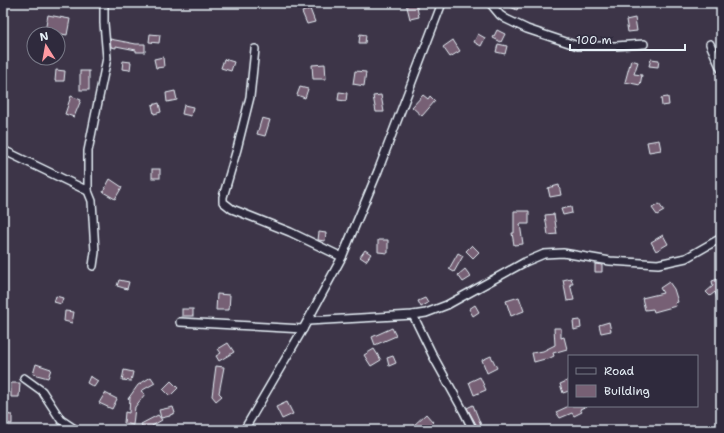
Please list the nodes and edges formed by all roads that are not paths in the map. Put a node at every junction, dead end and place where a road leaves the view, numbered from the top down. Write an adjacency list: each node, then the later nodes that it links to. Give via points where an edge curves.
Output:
1 (104, 3): 9 (street, via 107,58 88,151)
2 (442, 3): 11 (street, via 378,172)
3 (490, 3): 4 (street, via 500,16 506,19 578,46)
4 (644, 44)
5 (710, 44): 7 (street)
6 (255, 49): 11 (street, via 250,97 223,202 232,209 290,232)
7 (721, 69)
8 (3, 150): 9 (street)
9 (88, 191): 12 (street, via 92,201 95,252)
10 (721, 238): 13 (street, via 686,258 658,264 610,261 564,253 544,254 447,305)
11 (342, 257): 15 (street)
12 (93, 266)
13 (413, 315): 15 (street); 20 (street)
14 (180, 322): 16 (street)
15 (308, 322): 16 (street)
16 (303, 329): 19 (street)
17 (24, 378): 18 (street, via 42,391 62,420)
18 (76, 430)
19 (244, 430)
20 (472, 430)

